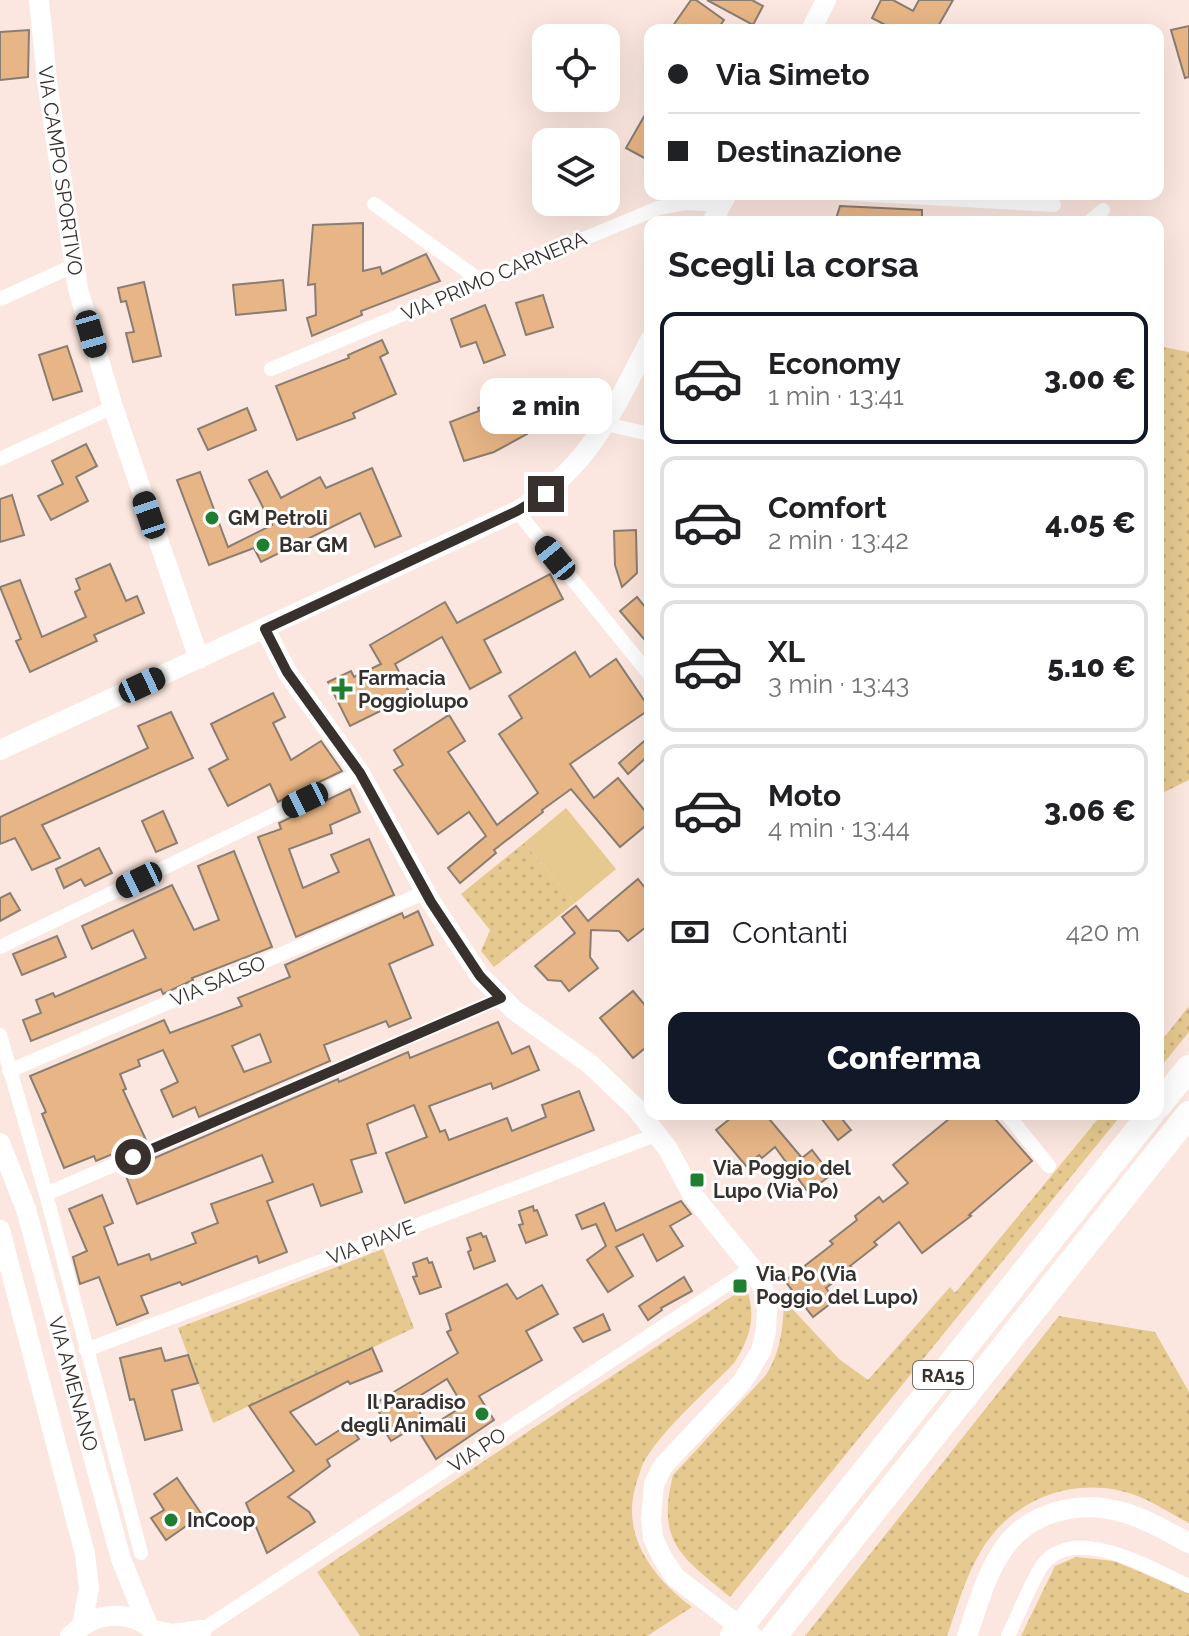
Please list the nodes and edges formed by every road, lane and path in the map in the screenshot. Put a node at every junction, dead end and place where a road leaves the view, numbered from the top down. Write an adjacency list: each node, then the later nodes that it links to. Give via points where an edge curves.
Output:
1 (39, 0): 10 (street, VIA CAMPO SPORTIVO)
2 (826, 0): 3 (street)
3 (814, 24)
4 (963, 200): 6 (street)
5 (374, 204): 11 (street)
6 (1054, 205)
7 (720, 207): 11 (street, VIA PRIMO CARNERA, via 685,203 658,208)
8 (1103, 210): 9 (street)
9 (1096, 216)
10 (73, 266): 12 (street); 15 (street, VIA CAMPO SPORTIVO)
11 (481, 281): 14 (street, VIA PRIMO CARNERA)
12 (0, 299)
13 (644, 351): 16 (street)
14 (271, 369)
15 (113, 407): 18 (street); 21 (street, VIA CAMPO SPORTIVO)
16 (606, 424): 17 (street); 19 (street, via 578,463 546,494)
17 (644, 433)
18 (0, 459)
19 (517, 511): 20 (street); 22 (street)
20 (265, 629): 21 (street); 24 (street, via 287,672)
21 (199, 659): 23 (street)
22 (644, 668)
23 (0, 750)
24 (360, 773): 25 (street); 26 (street)
25 (426, 892): 27 (street, via 480,976); 30 (street, VIA SALSO)
26 (0, 947)
27 (501, 998): 33 (street, via 590,1064); 40 (street)
28 (0, 1035): 30 (street)
29 (1189, 1068): 31 (highway)
30 (9, 1071): 40 (street)
31 (1164, 1099)
32 (1189, 1114): 54 (highway, RA15)
33 (644, 1117)
34 (646, 1120): 37 (street)
35 (1012, 1120): 39 (street)
36 (1146, 1120): 46 (highway, RA15)
37 (658, 1134): 42 (street, via 692,1194); 43 (street, VIA PIAVE)
38 (0, 1143): 49 (street, VIA AMENANO, via 26,1209 121,1559)
39 (1049, 1166)
40 (46, 1194): 43 (street)
41 (0, 1230): 48 (street, VIA AMENANO, via 85,1554 89,1588)
42 (752, 1268): 50 (street, VIA PO); 53 (street, via 767,1308 761,1351 742,1382 663,1466 654,1484 651,1519 653,1538 675,1577)
43 (86, 1350): 45 (street)
44 (1189, 1543): 55 (street, via 1126,1513 1102,1508 1052,1511 1032,1521 1003,1549)
45 (141, 1553)
46 (800, 1553): 51 (highway); 52 (highway, RA15)
47 (1189, 1586): 56 (street, via 1098,1547 1066,1550 1045,1562)
48 (76, 1630): 49 (street, via 108,1615 136,1619)
49 (154, 1631): 50 (street)
50 (199, 1633)
51 (725, 1636)
52 (733, 1636)
53 (752, 1636)
54 (774, 1636)
55 (967, 1636)
56 (1008, 1636)

